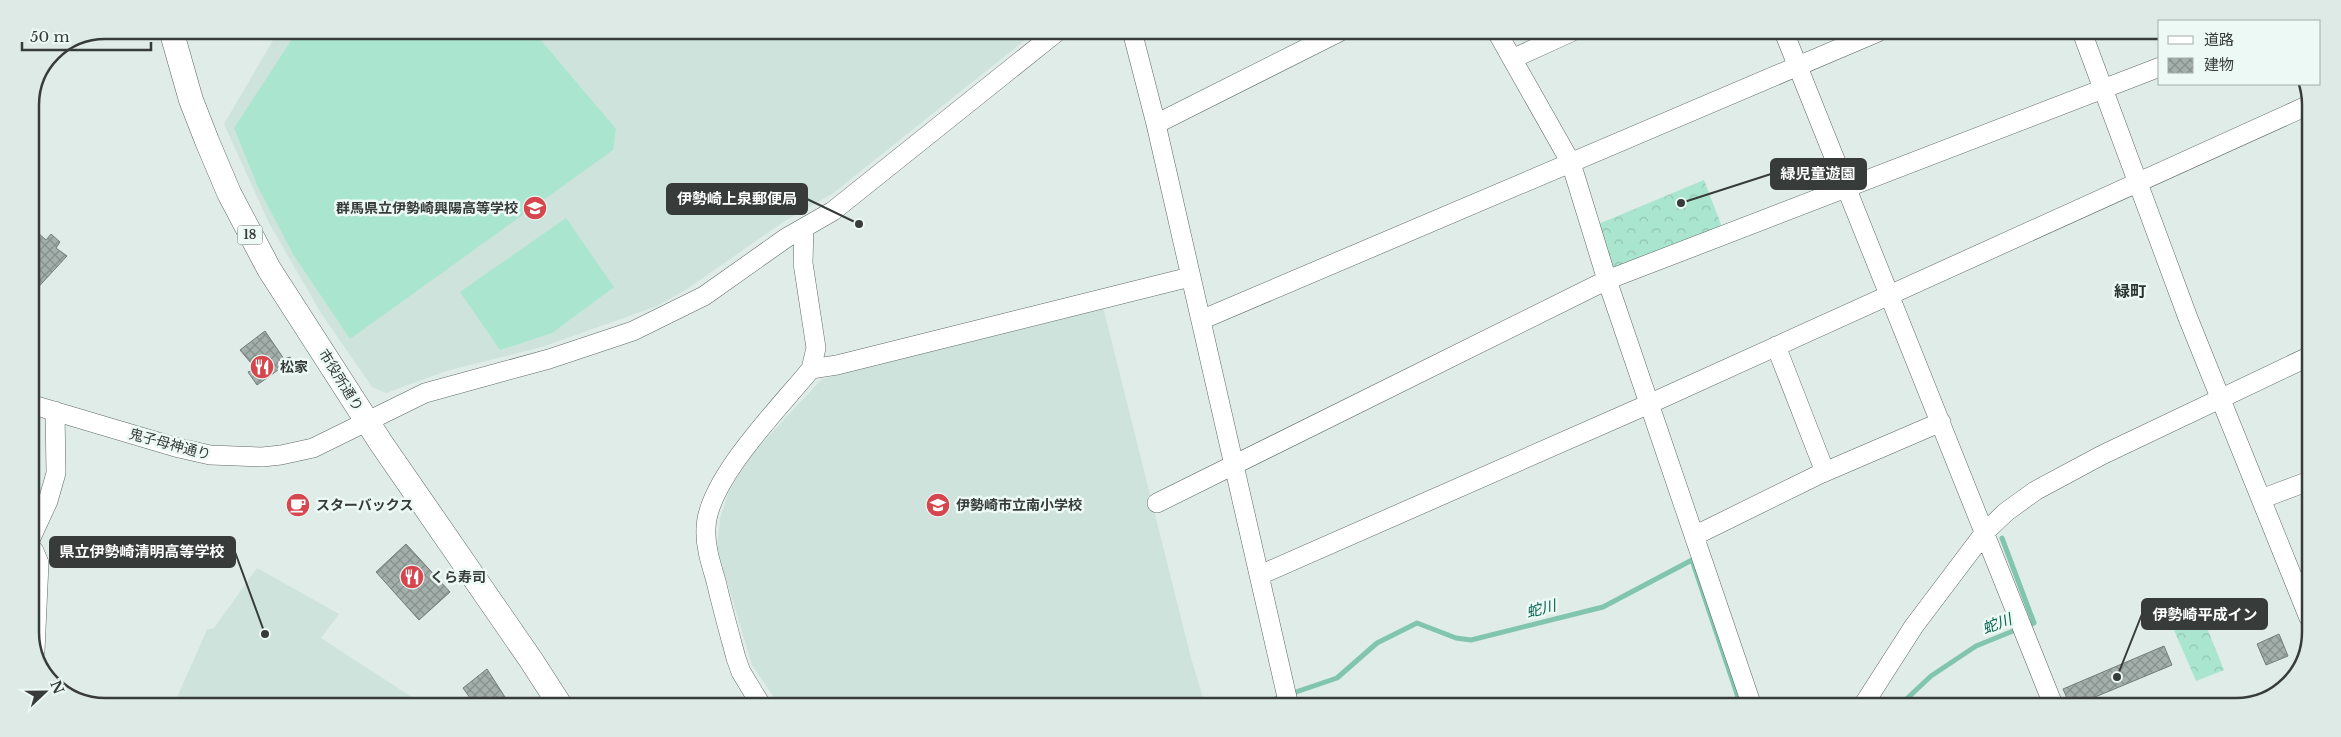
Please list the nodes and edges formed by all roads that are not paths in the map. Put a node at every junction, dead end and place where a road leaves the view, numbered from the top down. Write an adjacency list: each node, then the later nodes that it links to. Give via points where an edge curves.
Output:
1 (174, 39): 31 (main road, 市役所通り / 18, via 191,100 229,193 251,237)
2 (1048, 39): 19 (street, 鬼子母神通り, via 833,211)
3 (1134, 39): 15 (street)
4 (1325, 39): 15 (street)
5 (1501, 39): 10 (street)
6 (1556, 39): 10 (street)
7 (1787, 39): 11 (street)
8 (1861, 39): 11 (street)
9 (2084, 39): 13 (street)
10 (1512, 59): 16 (street)
11 (1799, 65): 16 (street); 18 (street)
12 (2158, 68): 13 (street)
13 (2102, 88): 17 (street); 18 (street)
14 (2302, 108): 17 (street)
15 (1156, 124): 20 (street)
16 (1571, 163): 21 (street); 23 (street)
17 (2138, 181): 22 (street); 27 (street)
18 (1847, 186): 21 (street); 22 (street)
19 (804, 228): 26 (street, via 803,263 816,348); 31 (street, 鬼子母神通り, via 704,296 656,321 549,359 425,393)
20 (1190, 277): 23 (street); 26 (street)
21 (1607, 280): 28 (street); 33 (street)
22 (1890, 295): 24 (street); 32 (street)
23 (1201, 320): 33 (street)
24 (1776, 346): 28 (street); 34 (street)
25 (2302, 360): 27 (street)
26 (811, 369): 44 (street, via 753,438 712,498 705,527 736,658)
27 (2220, 400): 36 (street); 39 (street, via 2034,491)
28 (1649, 404): 40 (street); 41 (street)
29 (39, 407): 30 (street, 鬼子母神通り)
30 (55, 411): 31 (street, 鬼子母神通り, via 194,452 232,457 299,452 332,440); 38 (street, via 56,473)
31 (367, 421): 43 (main road, 市役所通り / 18)
32 (1940, 422): 34 (street); 39 (street)
33 (1233, 465): 37 (street); 41 (street)
34 (1825, 472): 40 (street)
35 (2302, 484): 36 (street)
36 (2262, 499): 42 (street)
37 (1157, 503)
38 (39, 520)
39 (1985, 532): 47 (street, via 1914,626); 48 (street)
40 (1694, 536): 46 (street)
41 (1260, 575): 45 (street)
42 (2302, 602)
43 (556, 698)
44 (753, 698)
45 (1287, 698)
46 (1749, 698)
47 (1867, 698)
48 (2050, 698)

